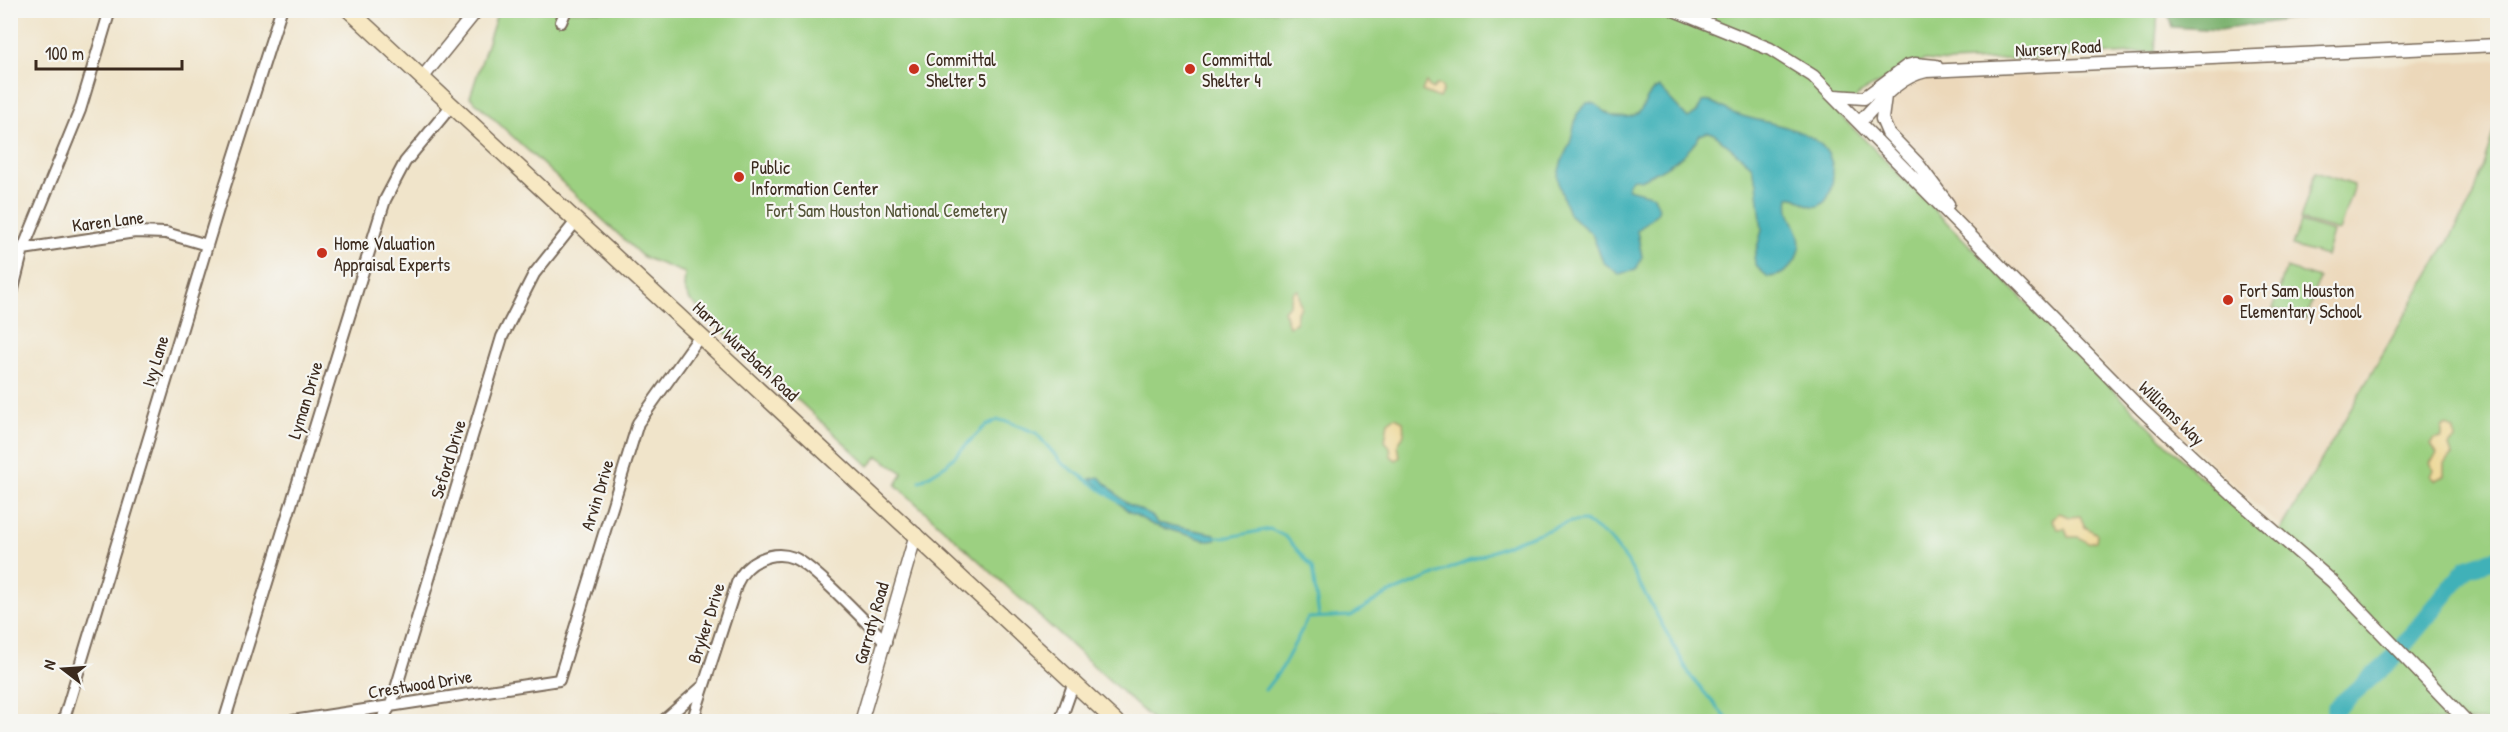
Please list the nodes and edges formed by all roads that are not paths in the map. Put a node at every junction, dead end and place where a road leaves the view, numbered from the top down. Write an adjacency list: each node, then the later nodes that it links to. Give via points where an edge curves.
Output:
1 (110, 10): 18 (street, via 80,110)
2 (281, 10): 17 (street, Ivy Lane)
3 (349, 10): 10 (main road, Harry Wurzbach Road)
4 (477, 10): 10 (street)
5 (566, 10): 7 (street)
6 (1674, 10): 11 (street, via 1788,58)
7 (561, 22)
8 (2498, 45): 9 (street, Nursery Road)
9 (1948, 69): 11 (street, via 1915,64 1899,71 1868,97); 12 (street, Nursery Road, via 1908,77)
10 (422, 78): 13 (main road, Harry Wurzbach Road)
11 (1835, 96): 14 (street)
12 (1885, 96): 14 (street, Nursery Road); 16 (street, via 1885,129 1931,180)
13 (452, 105): 15 (main road, Harry Wurzbach Road); 29 (street, Lyman Drive, via 405,162 385,200)
14 (1860, 122): 16 (street, Williams Way)
15 (577, 220): 21 (main road, Harry Wurzbach Road); 27 (street, Seford Drive, via 534,274 502,338)
16 (1958, 224): 37 (street, Williams Way, via 2176,443 2320,570)
17 (207, 245): 18 (street, Karen Lane, via 166,233 135,232); 28 (street, Ivy Lane)
18 (22, 249): 19 (street, Karen Lane); 20 (street)
19 (10, 251)
20 (10, 301)
21 (700, 336): 22 (main road, Harry Wurzbach Road); 24 (street, Arvin Drive, via 638,423)
22 (915, 534): 23 (street, Garraty Road); 25 (main road, Harry Wurzbach Road)
23 (886, 642): 26 (street, Bryker Drive, via 803,563 779,555 761,558 738,579); 34 (street, Garraty Road)
24 (559, 680): 27 (street, Crestwood Drive)
25 (1074, 682): 35 (street); 36 (main road, Harry Wurzbach Road)
26 (702, 687): 32 (street); 33 (street, Bryker Drive)
27 (392, 705): 30 (street, Crestwood Drive); 31 (street, Seford Drive)
28 (63, 722)
29 (224, 722)
30 (286, 722)
31 (381, 722)
32 (662, 722)
33 (692, 722)
34 (861, 722)
35 (1060, 722)
36 (1116, 722)
37 (2467, 722)

